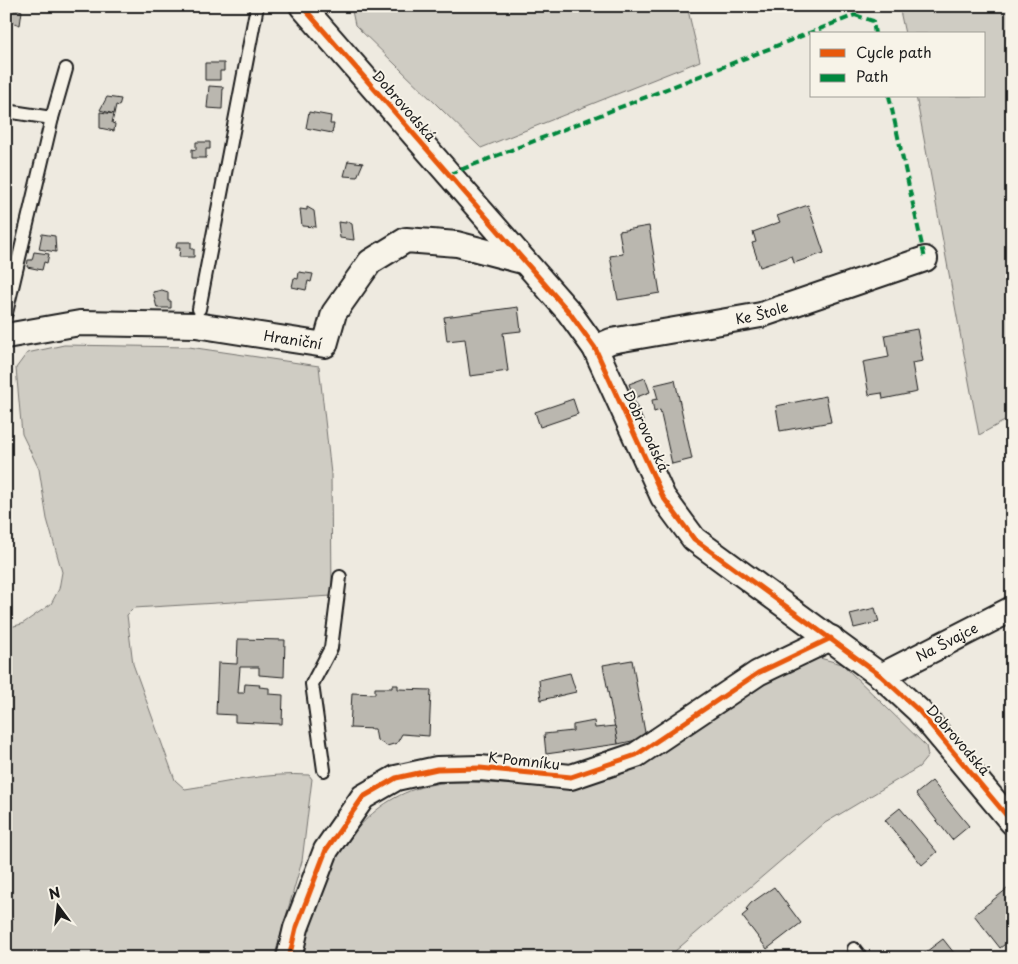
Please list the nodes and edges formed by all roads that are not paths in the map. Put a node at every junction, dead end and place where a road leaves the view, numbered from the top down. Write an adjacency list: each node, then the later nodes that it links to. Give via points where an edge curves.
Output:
1 (257, 6): 8 (lane)
2 (302, 6): 7 (street, Dobrovodská)
3 (66, 69): 5 (lane)
4 (6, 111): 5 (lane)
5 (52, 118): 9 (lane)
6 (925, 259): 11 (street, Ke Štole, via 761,315 611,341)
7 (522, 260): 10 (street, Hraniční, via 457,244 406,240 370,262 334,313 325,345 196,326 80,323); 11 (street, Dobrovodská, via 569,312)
8 (199, 309)
9 (6, 313)
10 (6, 336)
11 (595, 348): 14 (street, Dobrovodská, via 663,497 694,539)
12 (340, 577): 16 (lane, via 331,648 312,684)
13 (1012, 609): 15 (street, Na Švajce)
14 (831, 638): 15 (street, Dobrovodská); 18 (street, K Pomníku, via 758,673 636,755 571,777 480,768 437,769 396,778 363,797 326,850 296,928)
15 (881, 676): 17 (street, Dobrovodská, via 919,711)
16 (324, 770)
17 (1012, 822)
18 (289, 958)

